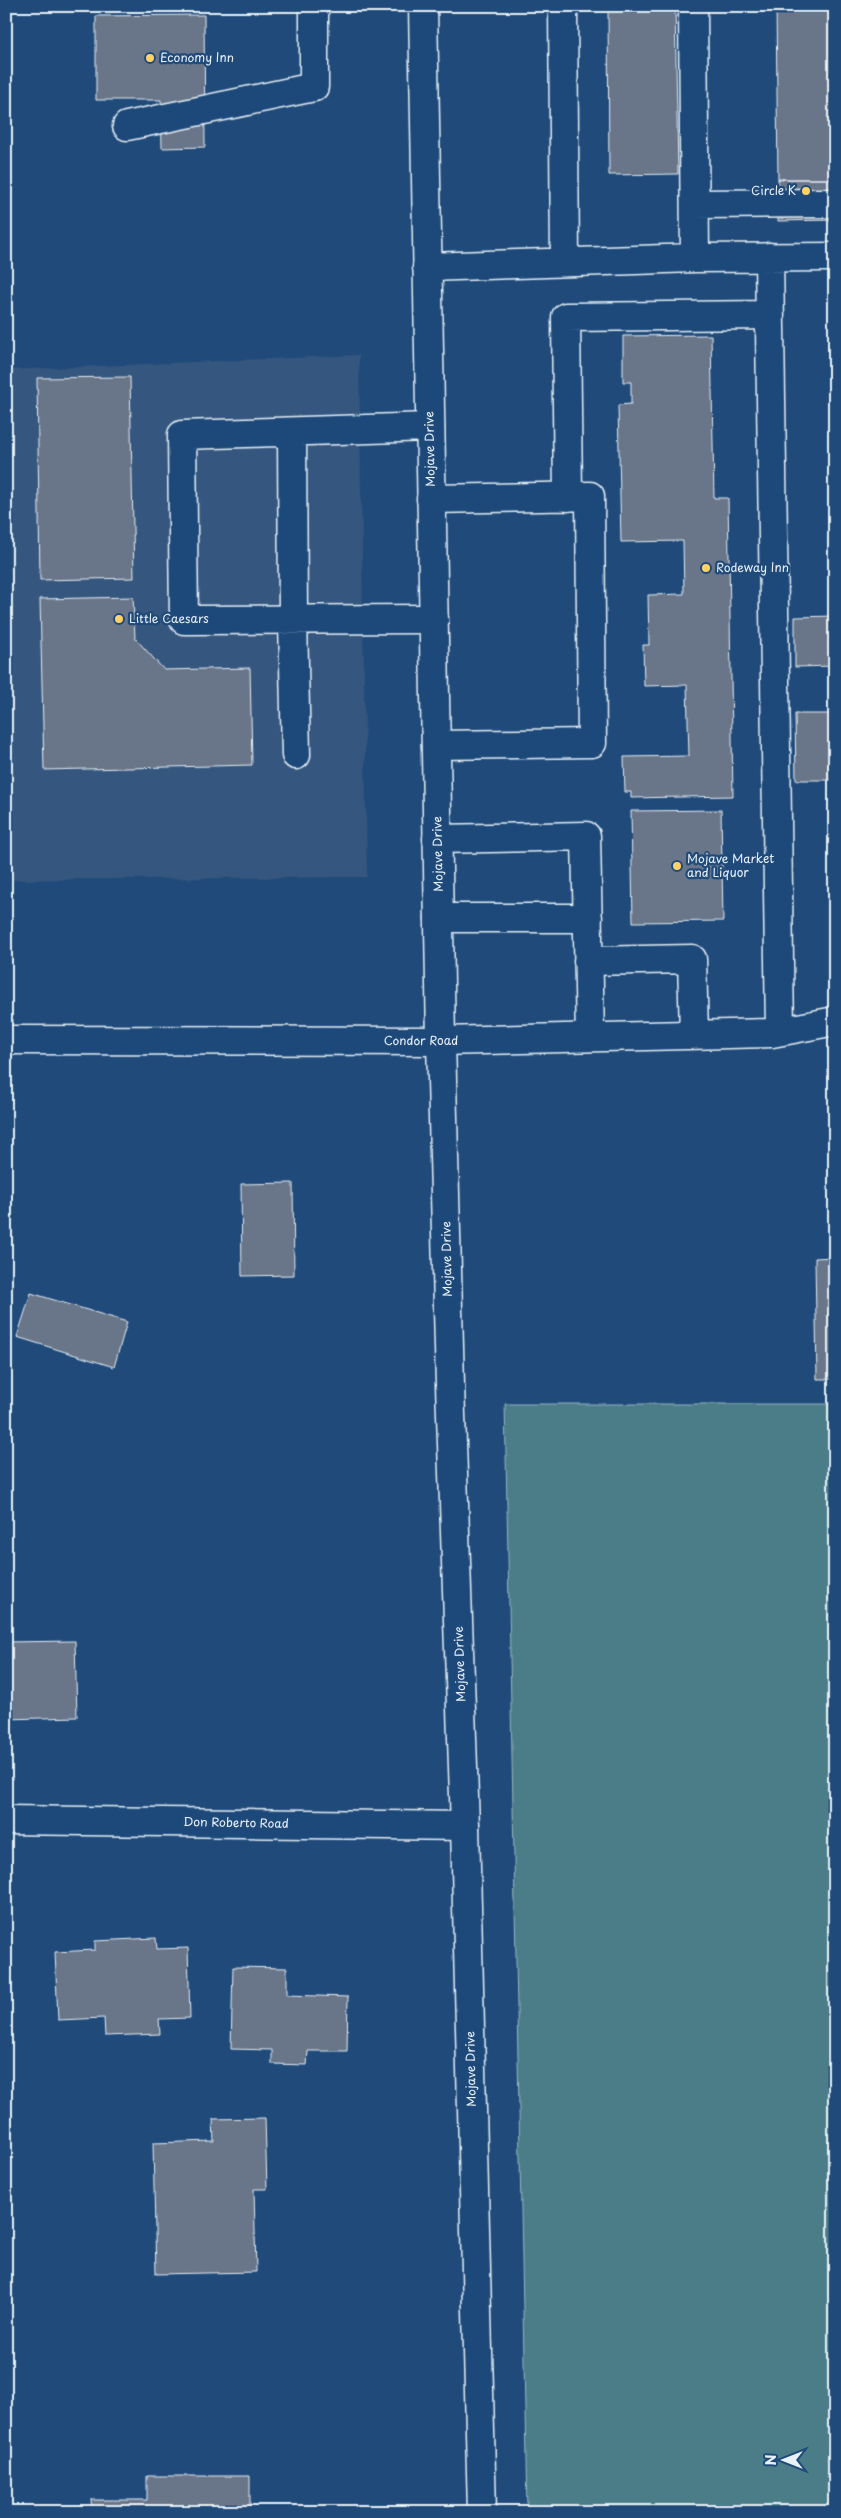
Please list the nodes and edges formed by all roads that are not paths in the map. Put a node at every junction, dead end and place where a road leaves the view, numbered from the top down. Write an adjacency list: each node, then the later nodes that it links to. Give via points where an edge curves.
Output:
1 (314, 6): 5 (main road, via 314,87)
2 (423, 6): 12 (main road, Mojave Drive)
3 (563, 6): 11 (main road)
4 (693, 6): 7 (main road)
5 (127, 126)
6 (835, 203): 7 (main road)
7 (695, 204): 10 (main road)
8 (769, 257): 9 (main road); 10 (main road); 13 (main road)
9 (835, 257)
10 (695, 258): 11 (main road)
11 (565, 262): 12 (main road)
12 (427, 267): 14 (main road, Mojave Drive)
13 (770, 315): 16 (main road, via 566,317); 27 (main road)
14 (430, 428): 15 (main road); 17 (main road, Mojave Drive)
15 (292, 432): 19 (main road); 19 (main road, via 182,435 184,620)
16 (568, 497): 17 (main road); 20 (main road, via 590,496 592,743)
17 (431, 499): 18 (main road, Mojave Drive)
18 (434, 618): 19 (main road); 20 (main road, Mojave Drive)
19 (293, 620): 21 (main road)
20 (436, 745): 22 (main road, Mojave Drive)
21 (296, 755)
22 (438, 839): 23 (main road, Mojave Drive); 24 (main road, via 586,836)
23 (439, 918): 24 (main road); 31 (main road, Mojave Drive)
24 (588, 918): 25 (main road)
25 (588, 961): 28 (main road, via 692,960); 29 (main road)
26 (835, 1021): 27 (main road, Condor Road)
27 (780, 1031): 28 (main road, Condor Road)
28 (694, 1034): 29 (main road, Condor Road)
29 (590, 1037): 31 (main road, Condor Road)
30 (6, 1040): 31 (main road, Condor Road)
31 (441, 1041): 33 (main road, Mojave Drive)
32 (6, 1820): 33 (main road, Don Roberto Road)
33 (465, 1826): 34 (main road, Mojave Drive)
34 (482, 2512)

